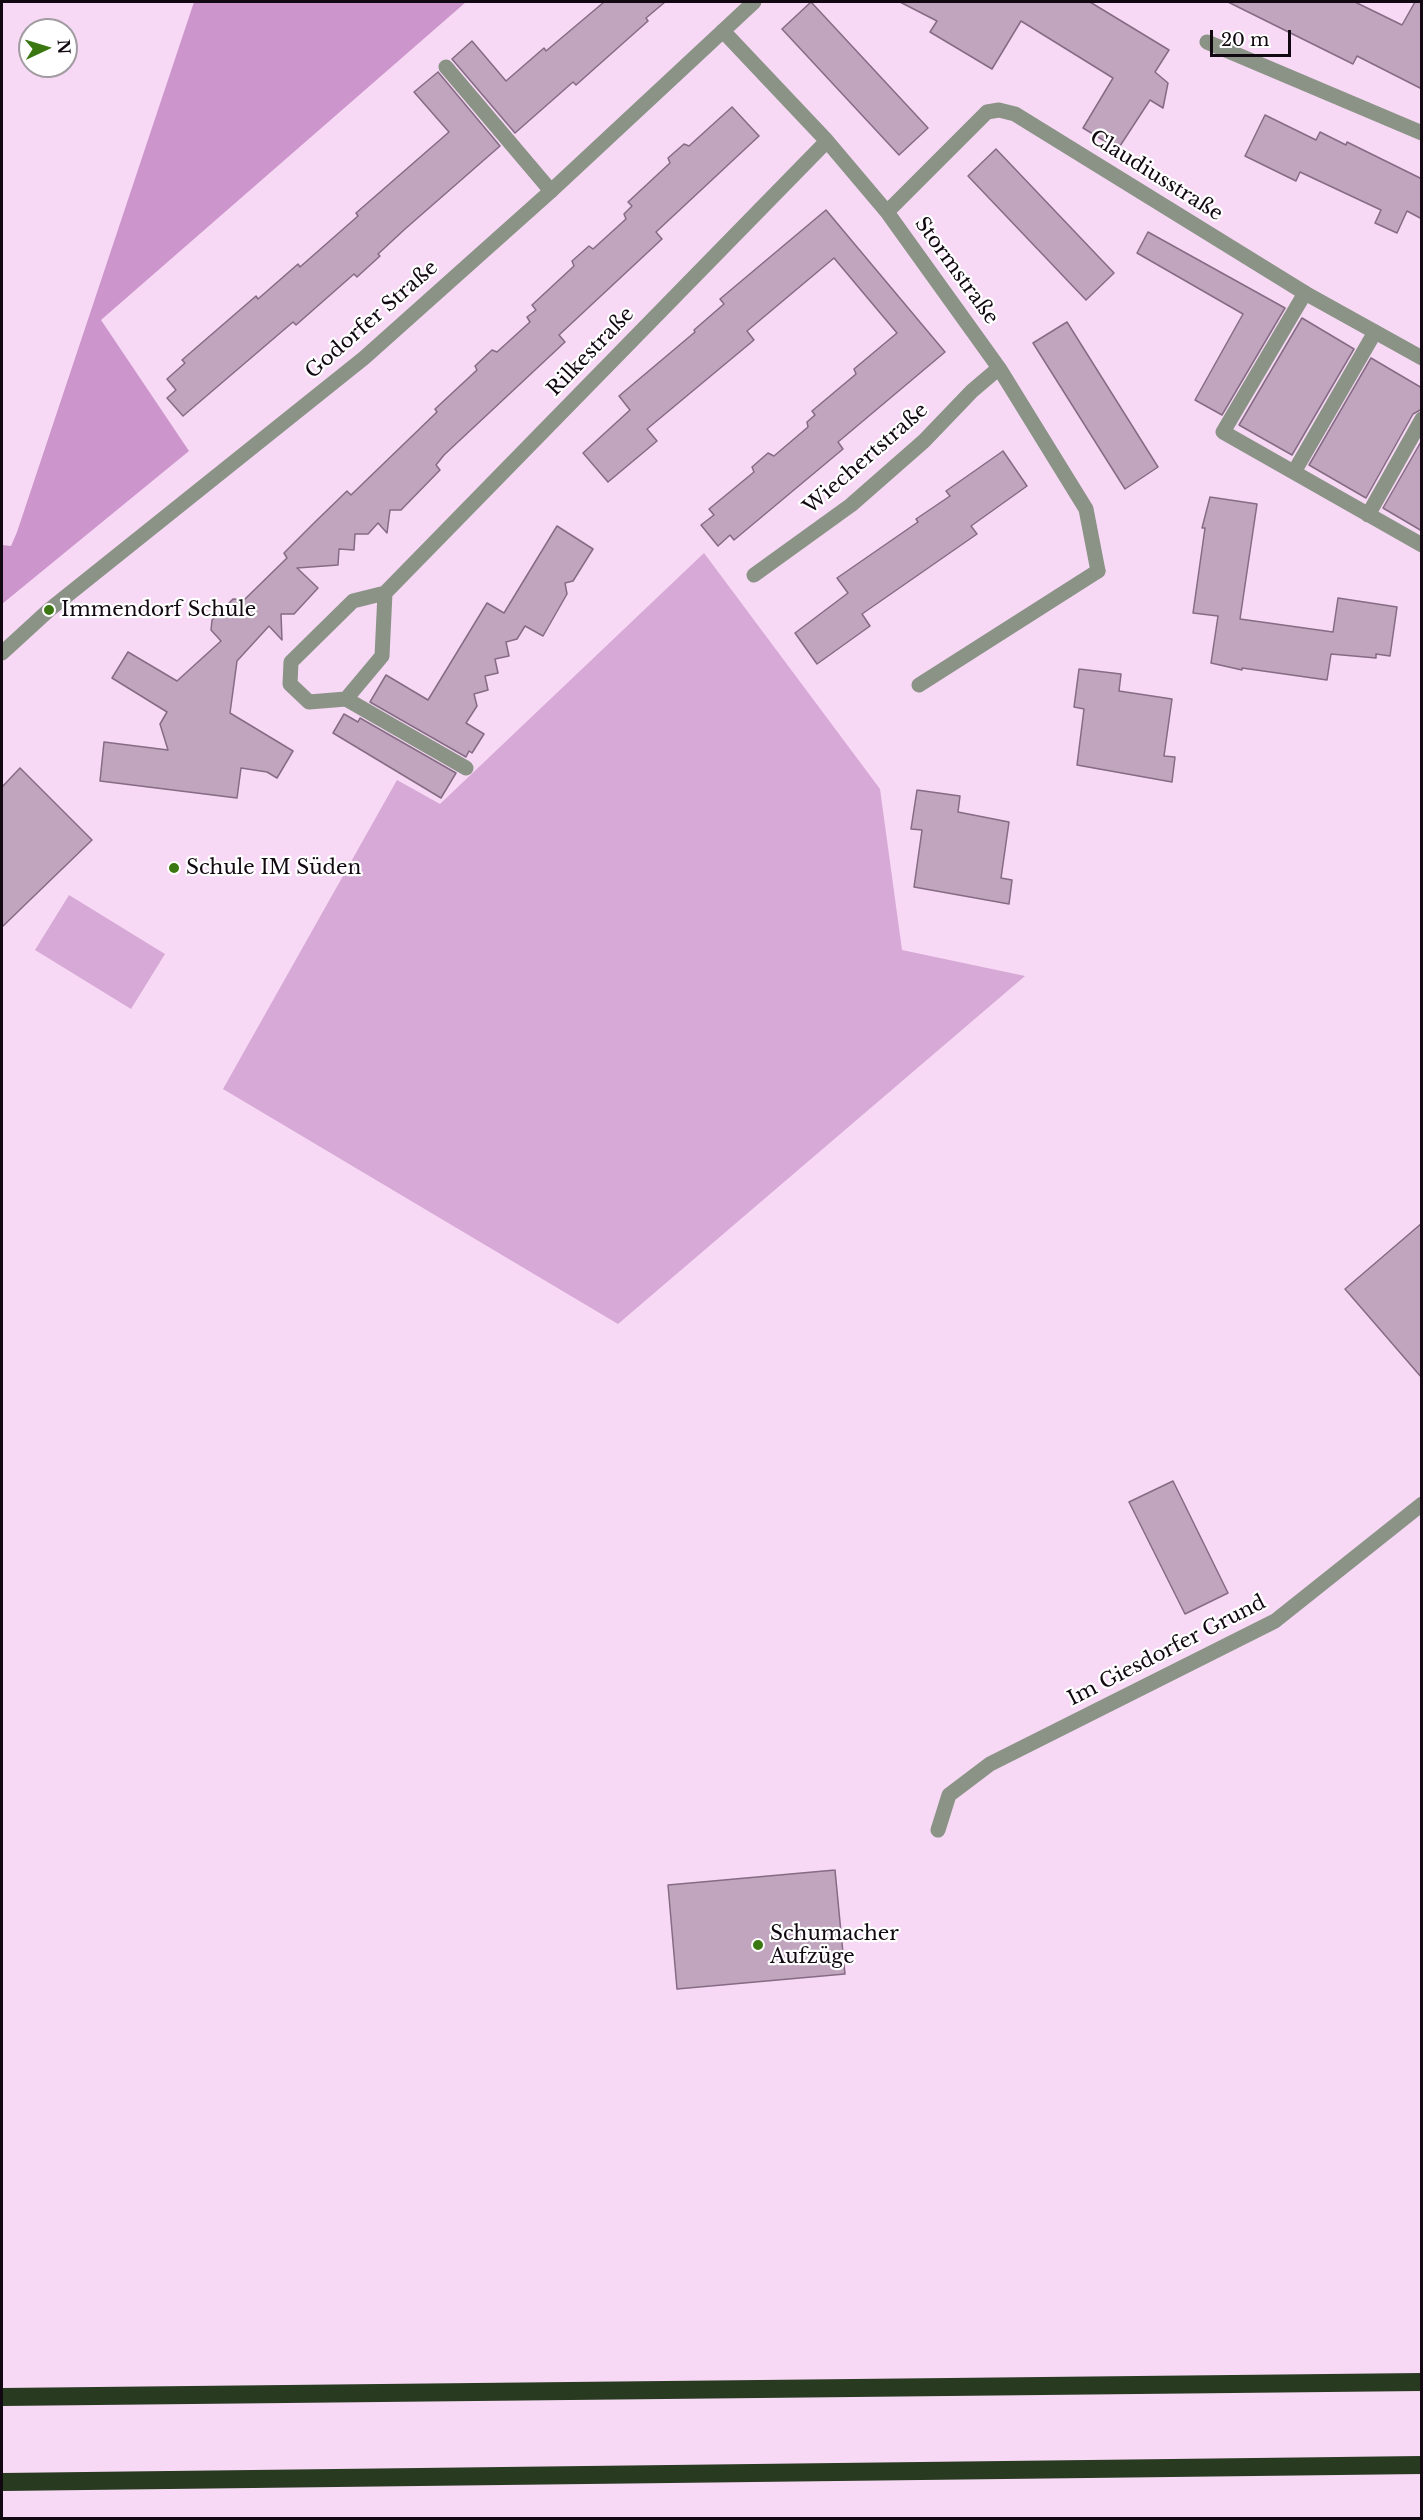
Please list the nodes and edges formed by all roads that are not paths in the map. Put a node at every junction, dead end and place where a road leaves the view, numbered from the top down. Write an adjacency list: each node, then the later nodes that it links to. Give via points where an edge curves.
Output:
1 (754, 2): 2 (street, Godorfer Straße)
2 (723, 31): 6 (street, Stormstraße); 7 (street, Godorfer Straße)
3 (1207, 42): 5 (street)
4 (446, 67): 7 (street)
5 (1422, 133)
6 (827, 141): 8 (street, Stormstraße); 18 (street, Rilkestraße)
7 (551, 190): 19 (street, Godorfer Straße, via 364,357 49,610)
8 (887, 212): 9 (street, Claudiusstraße, via 987,112 999,110 1015,114); 12 (street, Stormstraße)
9 (1305, 293): 10 (street, Claudiusstraße); 14 (street, via 1223,432)
10 (1376, 332): 11 (street, Claudiusstraße); 14 (street)
11 (1422, 358)
12 (999, 368): 17 (street, Wiechertstraße, via 851,505); 20 (street, Stormstraße, via 1086,508 1098,571)
13 (1422, 419): 15 (street)
14 (1294, 472): 15 (street)
15 (1368, 515): 16 (street)
16 (1422, 545)
17 (754, 575)
18 (385, 593): 21 (street, via 382,657); 21 (street, via 353,601 291,662 290,684 309,702)
19 (2, 653)
20 (919, 686)
21 (346, 699): 22 (street)
22 (466, 768)
23 (1422, 1504): 24 (street, Im Giesdorfer Grund, via 1275,1621 990,1764 949,1795)
24 (938, 1830)
25 (1422, 2382): 26 (highway)
26 (2, 2397)
27 (1422, 2465): 28 (highway)
28 (2, 2482)

